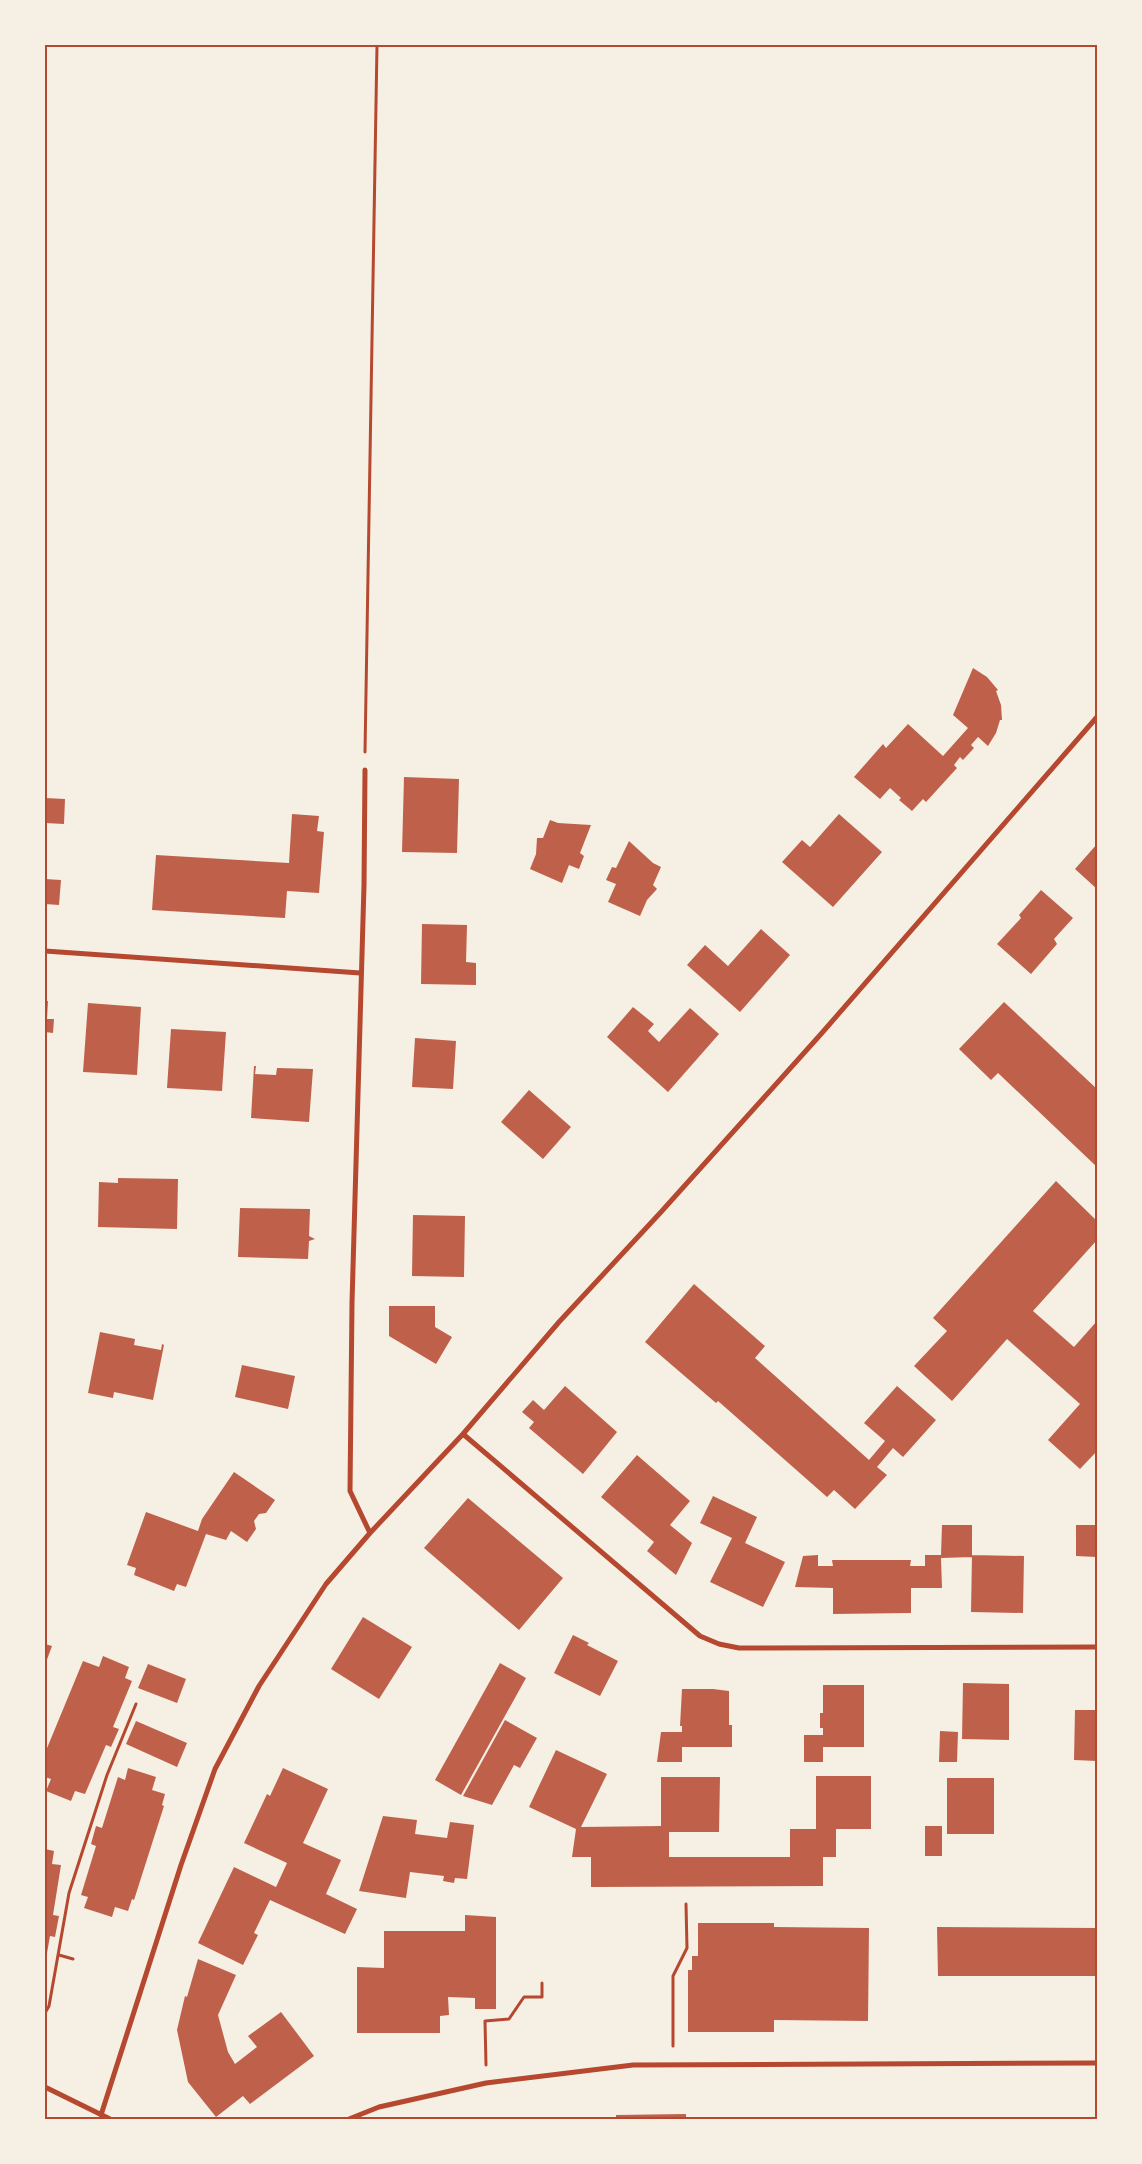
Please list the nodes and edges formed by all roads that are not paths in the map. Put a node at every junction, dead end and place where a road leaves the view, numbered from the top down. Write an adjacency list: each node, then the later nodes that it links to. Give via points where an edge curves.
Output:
1 (1097, 717): 5 (street, via 814,1041 558,1322)
2 (365, 770): 4 (street)
3 (45, 951): 4 (street)
4 (360, 973): 6 (street, via 350,1491)
5 (462, 1434): 6 (street); 7 (street, via 700,1636 719,1644 739,1648)
6 (370, 1533): 10 (street, via 326,1584 282,1648 215,1769)
7 (1097, 1647)
8 (1097, 2063): 12 (street, via 624,2066 486,2083 379,2107)
9 (45, 2087): 10 (street)
10 (101, 2115): 11 (street)
11 (110, 2119)
12 (348, 2119)

